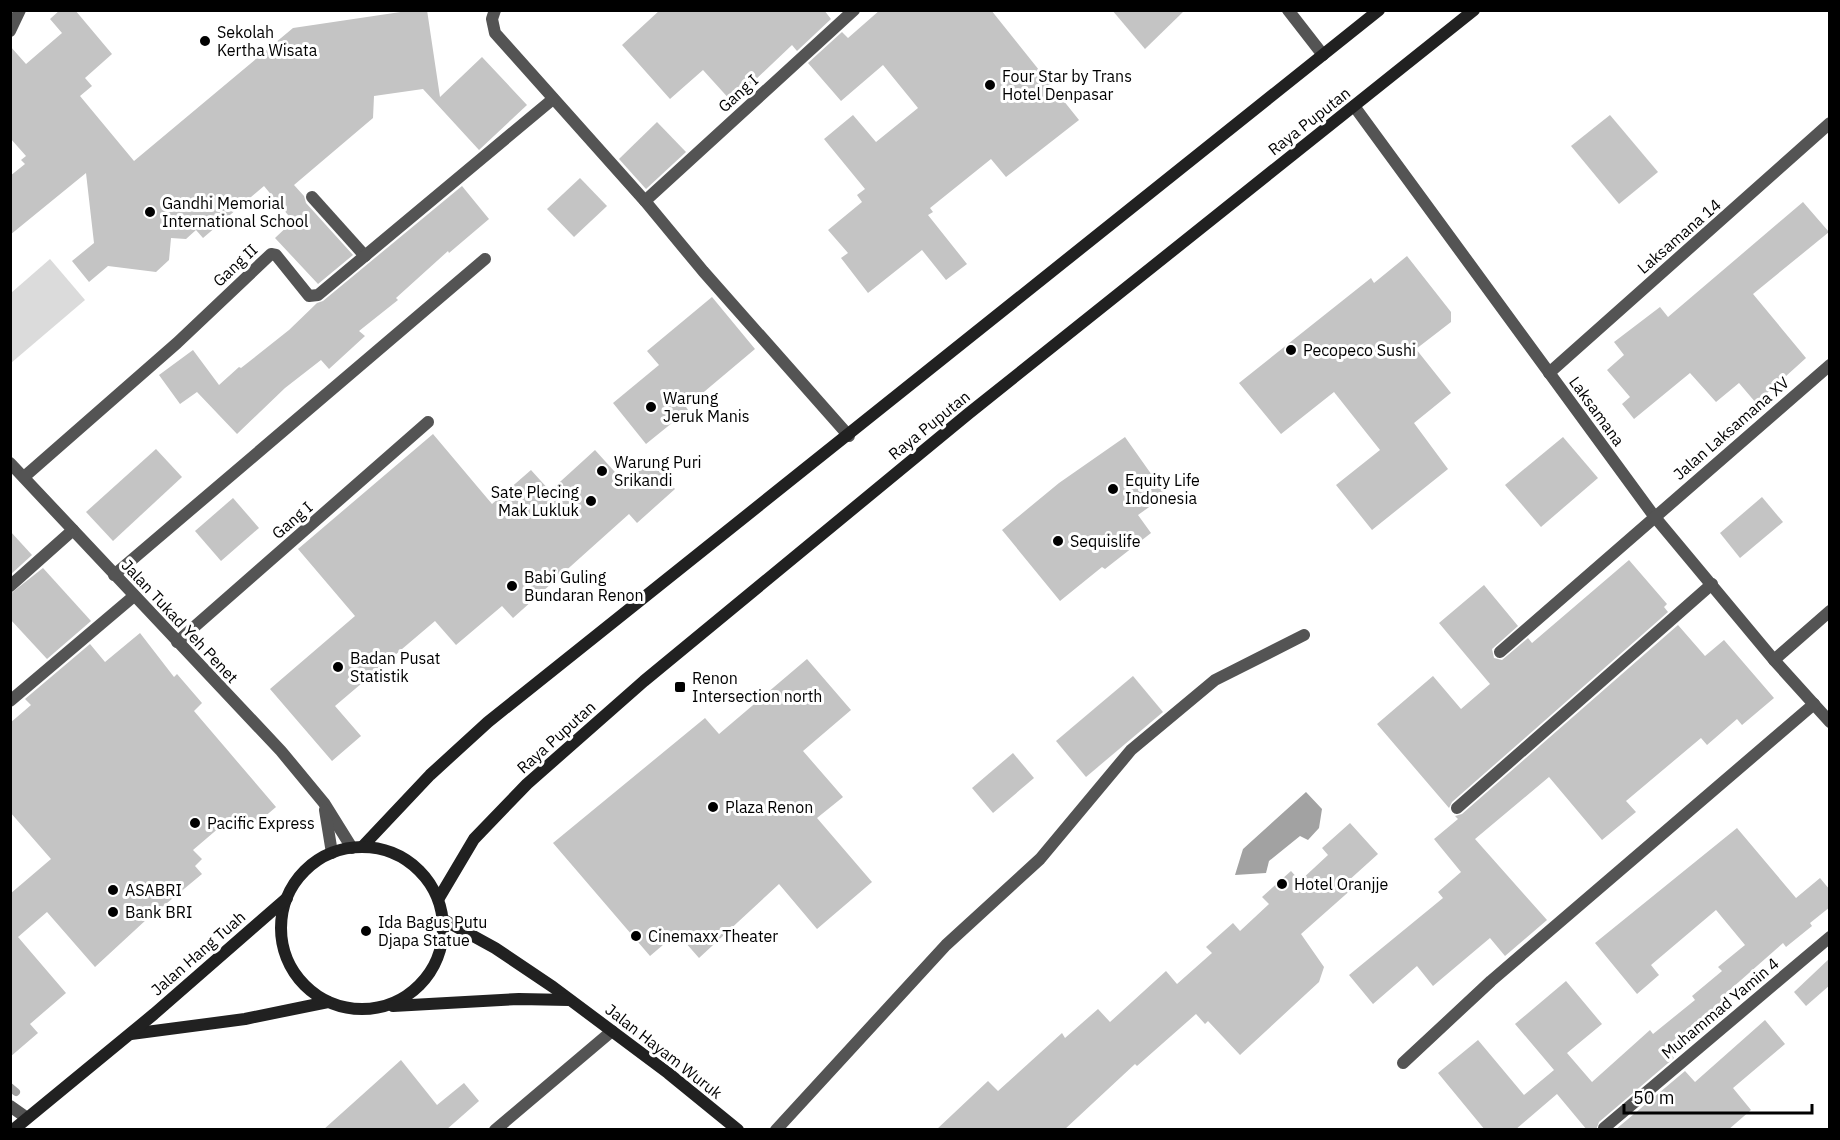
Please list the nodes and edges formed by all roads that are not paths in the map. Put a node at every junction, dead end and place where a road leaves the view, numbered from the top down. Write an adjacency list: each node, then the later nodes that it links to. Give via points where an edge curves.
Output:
1 (20, 10): 7 (street)
2 (495, 10): 9 (street, via 495,33)
3 (854, 10): 13 (street, Gang I)
4 (1288, 10): 8 (street)
5 (1379, 10): 8 (main road)
6 (1474, 10): 10 (main road, Raya Puputan)
7 (10, 31)
8 (1323, 55): 19 (main road)
9 (553, 99): 13 (street); 14 (street, Gang II)
10 (1354, 106): 17 (street, Laksamana); 41 (main road, Raya Puputan, via 968,414 644,681 527,784 474,839)
11 (1830, 123): 17 (street, Laksamana 14)
12 (312, 197): 14 (street)
13 (645, 201): 19 (street)
14 (365, 256): 21 (street, Gang II, via 314,297 272,254)
15 (485, 259): 24 (street)
16 (1830, 365): 22 (street, Jalan Laksamana XV)
17 (1549, 373): 22 (street, Laksamana)
18 (428, 422): 30 (street, Gang I)
19 (849, 436): 38 (main road, via 488,722)
20 (10, 463): 21 (street, Jalan Tukad Yeh Penet)
21 (24, 477): 23 (street, Jalan Tukad Yeh Penet)
22 (1654, 516): 25 (street, Laksamana); 31 (street, Jalan Laksamana XV)
23 (74, 530): 24 (street, Jalan Tukad Yeh Penet); 26 (street)
24 (114, 574): 27 (street, Jalan Tukad Yeh Penet)
25 (1712, 584): 32 (street, Laksamana); 37 (street)
26 (10, 586)
27 (134, 596): 30 (street, Jalan Tukad Yeh Penet); 33 (street)
28 (1830, 611): 32 (street)
29 (1304, 635): 56 (street, via 1215,680 1131,750 1040,859 946,945)
30 (177, 642): 36 (street, Jalan Tukad Yeh Penet, via 281,751)
31 (1500, 652)
32 (1774, 660): 34 (street, Laksamana)
33 (10, 701)
34 (1814, 704): 35 (street, Laksamana); 49 (street, via 1491,981)
35 (1830, 722)
36 (324, 803): 38 (street, Jalan Tukad Yeh Penet); 39 (street)
37 (1457, 808)
38 (357, 847): 39 (main road); 41 (main road, via 399,855 416,866)
39 (332, 853): 40 (main road, via 308,867)
40 (287, 898): 45 (main road, via 281,921 283,946 292,969 307,988); 48 (main road, Jalan Hang Tuah)
41 (439, 898): 42 (main road)
42 (444, 920): 44 (main road, Jalan Hayam Wuruk, via 495,948); 46 (main road, via 435,964 422,983 404,998)
43 (1830, 937): 52 (street, Muhammad Yamin 4)
44 (569, 1000): 46 (main road); 47 (main road, Jalan Hayam Wuruk)
45 (328, 1002): 46 (main road, via 345,1008); 48 (main road, via 245,1019)
46 (383, 1006)
47 (612, 1031): 54 (street); 55 (main road, Jalan Hayam Wuruk)
48 (131, 1034): 51 (main road, Jalan Hang Tuah)
49 (1403, 1063)
50 (10, 1106): 51 (street)
51 (27, 1118): 53 (main road, Jalan Hang Tuah)
52 (1604, 1128)
53 (13, 1130)
54 (495, 1130)
55 (738, 1130)
56 (776, 1130)

